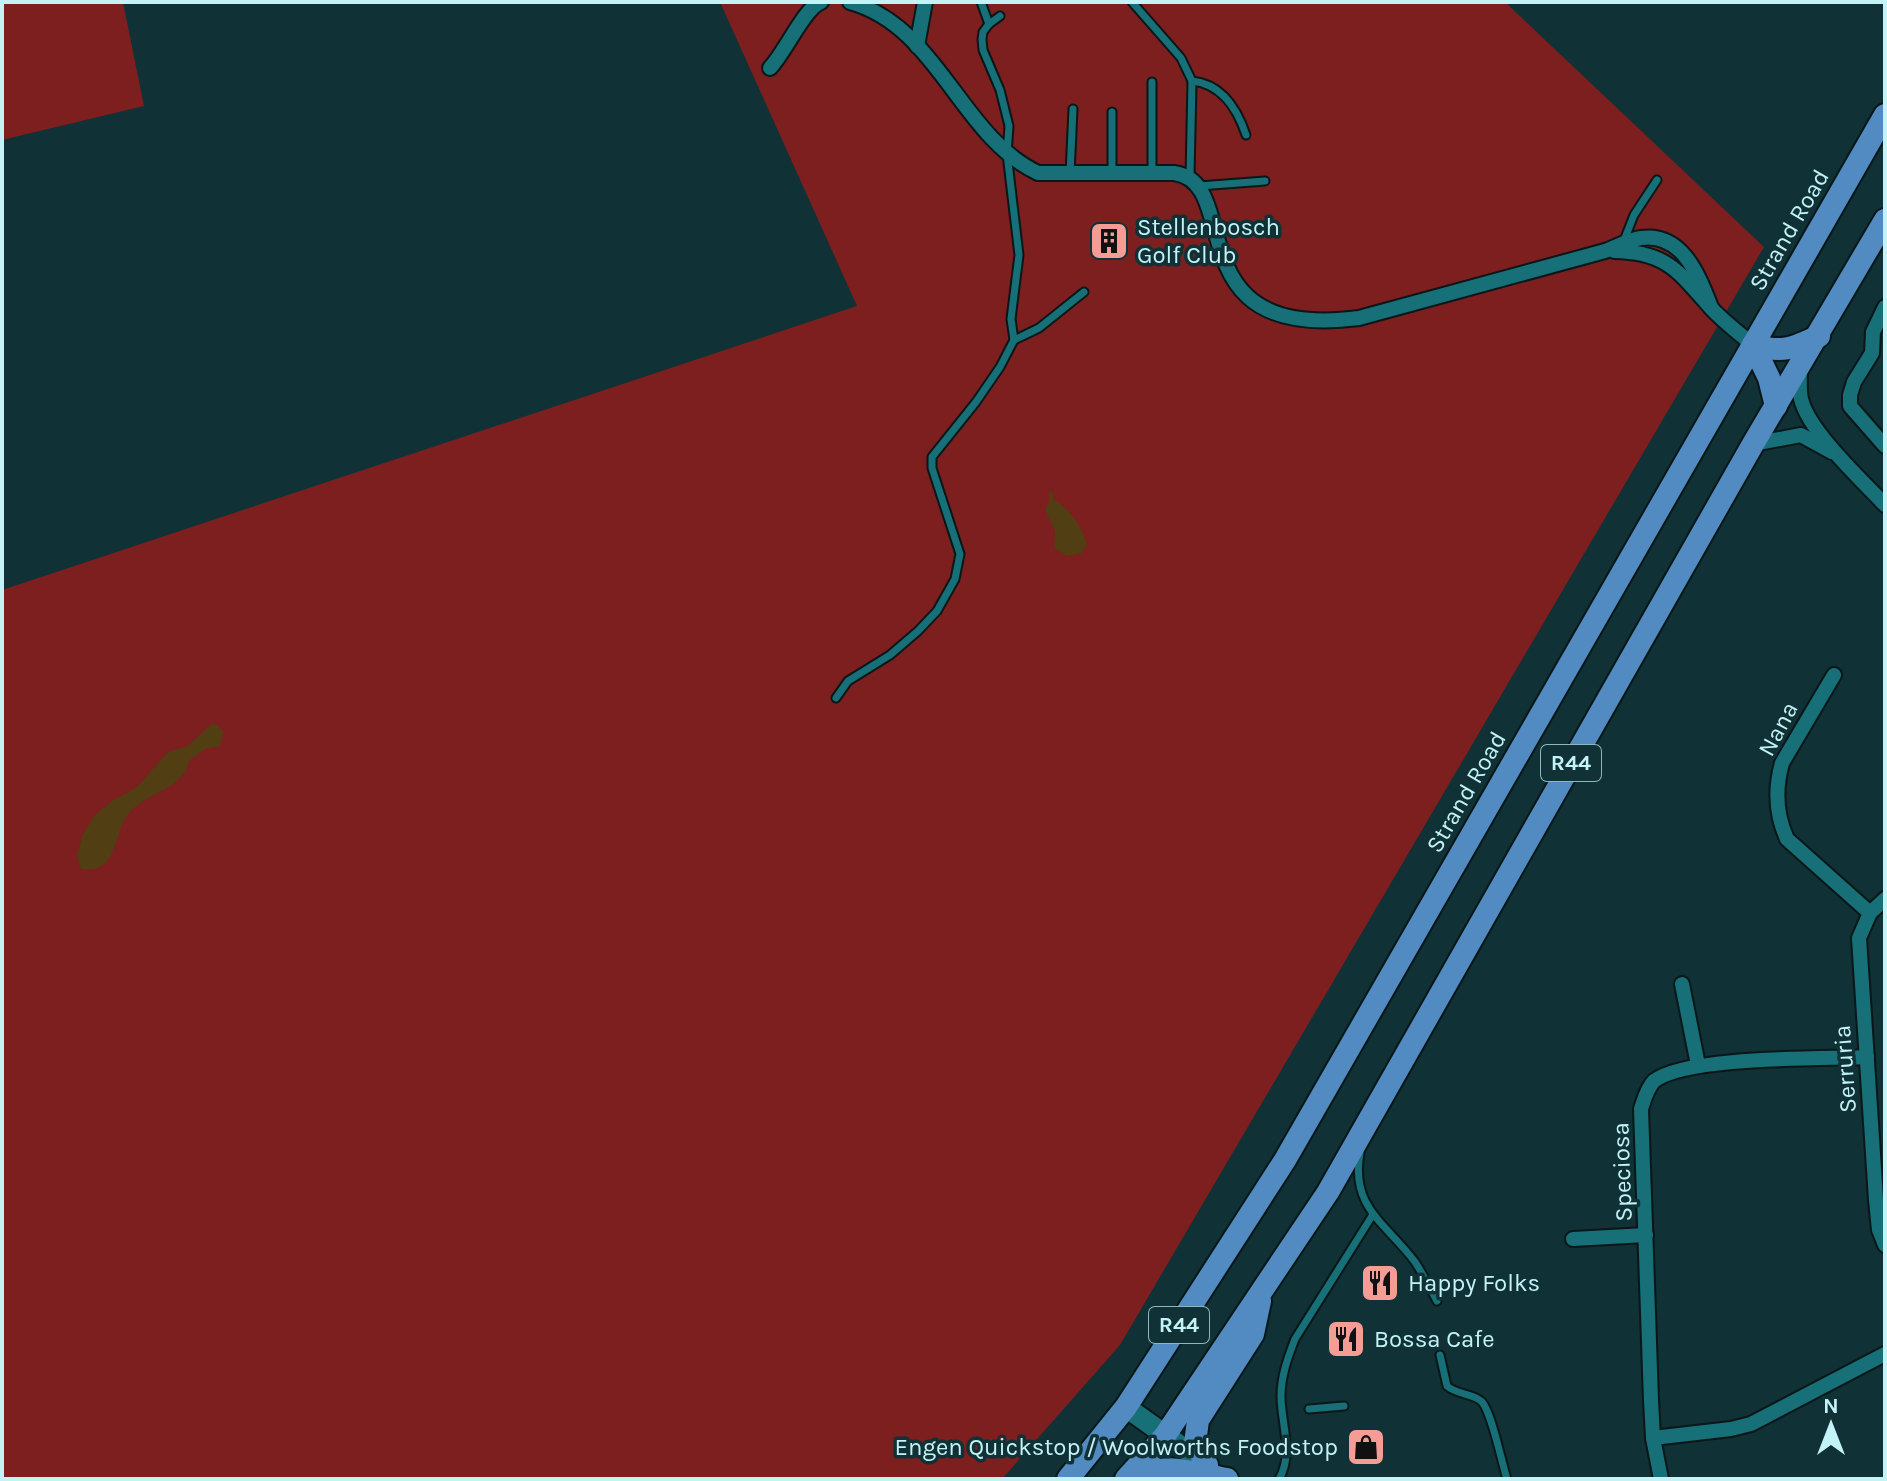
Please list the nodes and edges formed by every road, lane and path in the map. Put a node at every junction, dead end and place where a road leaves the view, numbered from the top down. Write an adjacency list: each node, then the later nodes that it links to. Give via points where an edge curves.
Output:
1 (821, 2): 9 (street, via 807,10)
2 (850, 2): 8 (street, via 877,13)
3 (925, 2): 8 (street)
4 (981, 2): 7 (lane)
5 (1132, 2): 10 (lane, via 1181,58)
6 (1000, 16): 7 (lane)
7 (989, 24): 16 (lane, via 983,32 983,50 1007,113)
8 (917, 46): 16 (street)
9 (770, 68)
10 (1192, 81): 15 (lane, via 1224,95); 22 (lane)
11 (1152, 82): 19 (lane)
12 (1073, 109): 17 (lane)
13 (1112, 112): 18 (lane)
14 (1885, 115): 31 (main road, Strand Road / R44)
15 (1246, 135)
16 (1007, 154): 17 (street, via 1038,173); 30 (lane, via 1018,230)
17 (1070, 174): 18 (street)
18 (1112, 174): 19 (street)
19 (1152, 174): 22 (street, via 1174,173)
20 (1657, 180): 24 (lane)
21 (1265, 181): 22 (lane)
22 (1194, 182): 25 (street, via 1208,204 1224,266 1235,284 1274,314 1302,321 1359,318)
23 (1885, 220): 29 (main road, R44)
24 (1622, 245): 25 (street); 27 (street, via 1653,238 1683,253 1695,267)
25 (1605, 251): 27 (street, via 1657,258 1688,279)
26 (1084, 292): 30 (lane, via 1039,328)
27 (1711, 307): 31 (street)
28 (1885, 307): 35 (street, via 1873,332 1872,353 1854,382 1850,406)
29 (1819, 336): 31 (main road, via 1775,351); 32 (main road, R44)
30 (1014, 340): 39 (lane, via 976,402 932,457 960,554 955,579 918,631 848,681)
31 (1753, 345): 33 (main road); 55 (main road, Strand Road / R44, via 1285,1160)
32 (1800, 365): 33 (main road, R44); 36 (street, via 1801,399)
33 (1776, 406): 34 (main road, R44)
34 (1753, 444): 36 (street, via 1801,435); 45 (main road, R44)
35 (1885, 446)
36 (1839, 456): 37 (street)
37 (1885, 505)
38 (1834, 675): 41 (street, Nana, via 1782,763 1778,807 1787,839)
39 (836, 698)
40 (1885, 899): 41 (street)
41 (1870, 913): 43 (street, Serruria, via 1859,938)
42 (1682, 984): 44 (street)
43 (1867, 1057): 44 (street, Speciosa); 49 (street, Serruria, via 1876,1200)
44 (1698, 1065): 47 (street, Speciosa, via 1652,1083 1641,1109)
45 (1370, 1116): 46 (lane, via 1358,1179); 50 (main road, R44, via 1328,1192)
46 (1372, 1216): 51 (lane, via 1414,1261); 63 (lane, via 1295,1339 1282,1379 1286,1455)
47 (1646, 1235): 48 (street); 58 (street, Speciosa)
48 (1573, 1239)
49 (1885, 1245)
50 (1261, 1292): 57 (main road, R44); 59 (main road, via 1253,1334 1198,1420 1195,1444)
51 (1437, 1301)
52 (1885, 1354): 58 (street, via 1751,1424)
53 (1440, 1355): 64 (lane, via 1447,1386 1479,1399 1487,1409)
54 (1344, 1406): 56 (lane)
55 (1126, 1407): 57 (street); 61 (main road, Strand Road / R44)
56 (1309, 1409)
57 (1164, 1437): 59 (street); 60 (main road, R44)
58 (1653, 1438): 65 (street, Speciosa)
59 (1207, 1465): 62 (street)
60 (1128, 1478): 62 (main road, via 1178,1468)
61 (1068, 1479)
62 (1227, 1479)
63 (1279, 1479)
64 (1507, 1479)
65 (1661, 1479)

